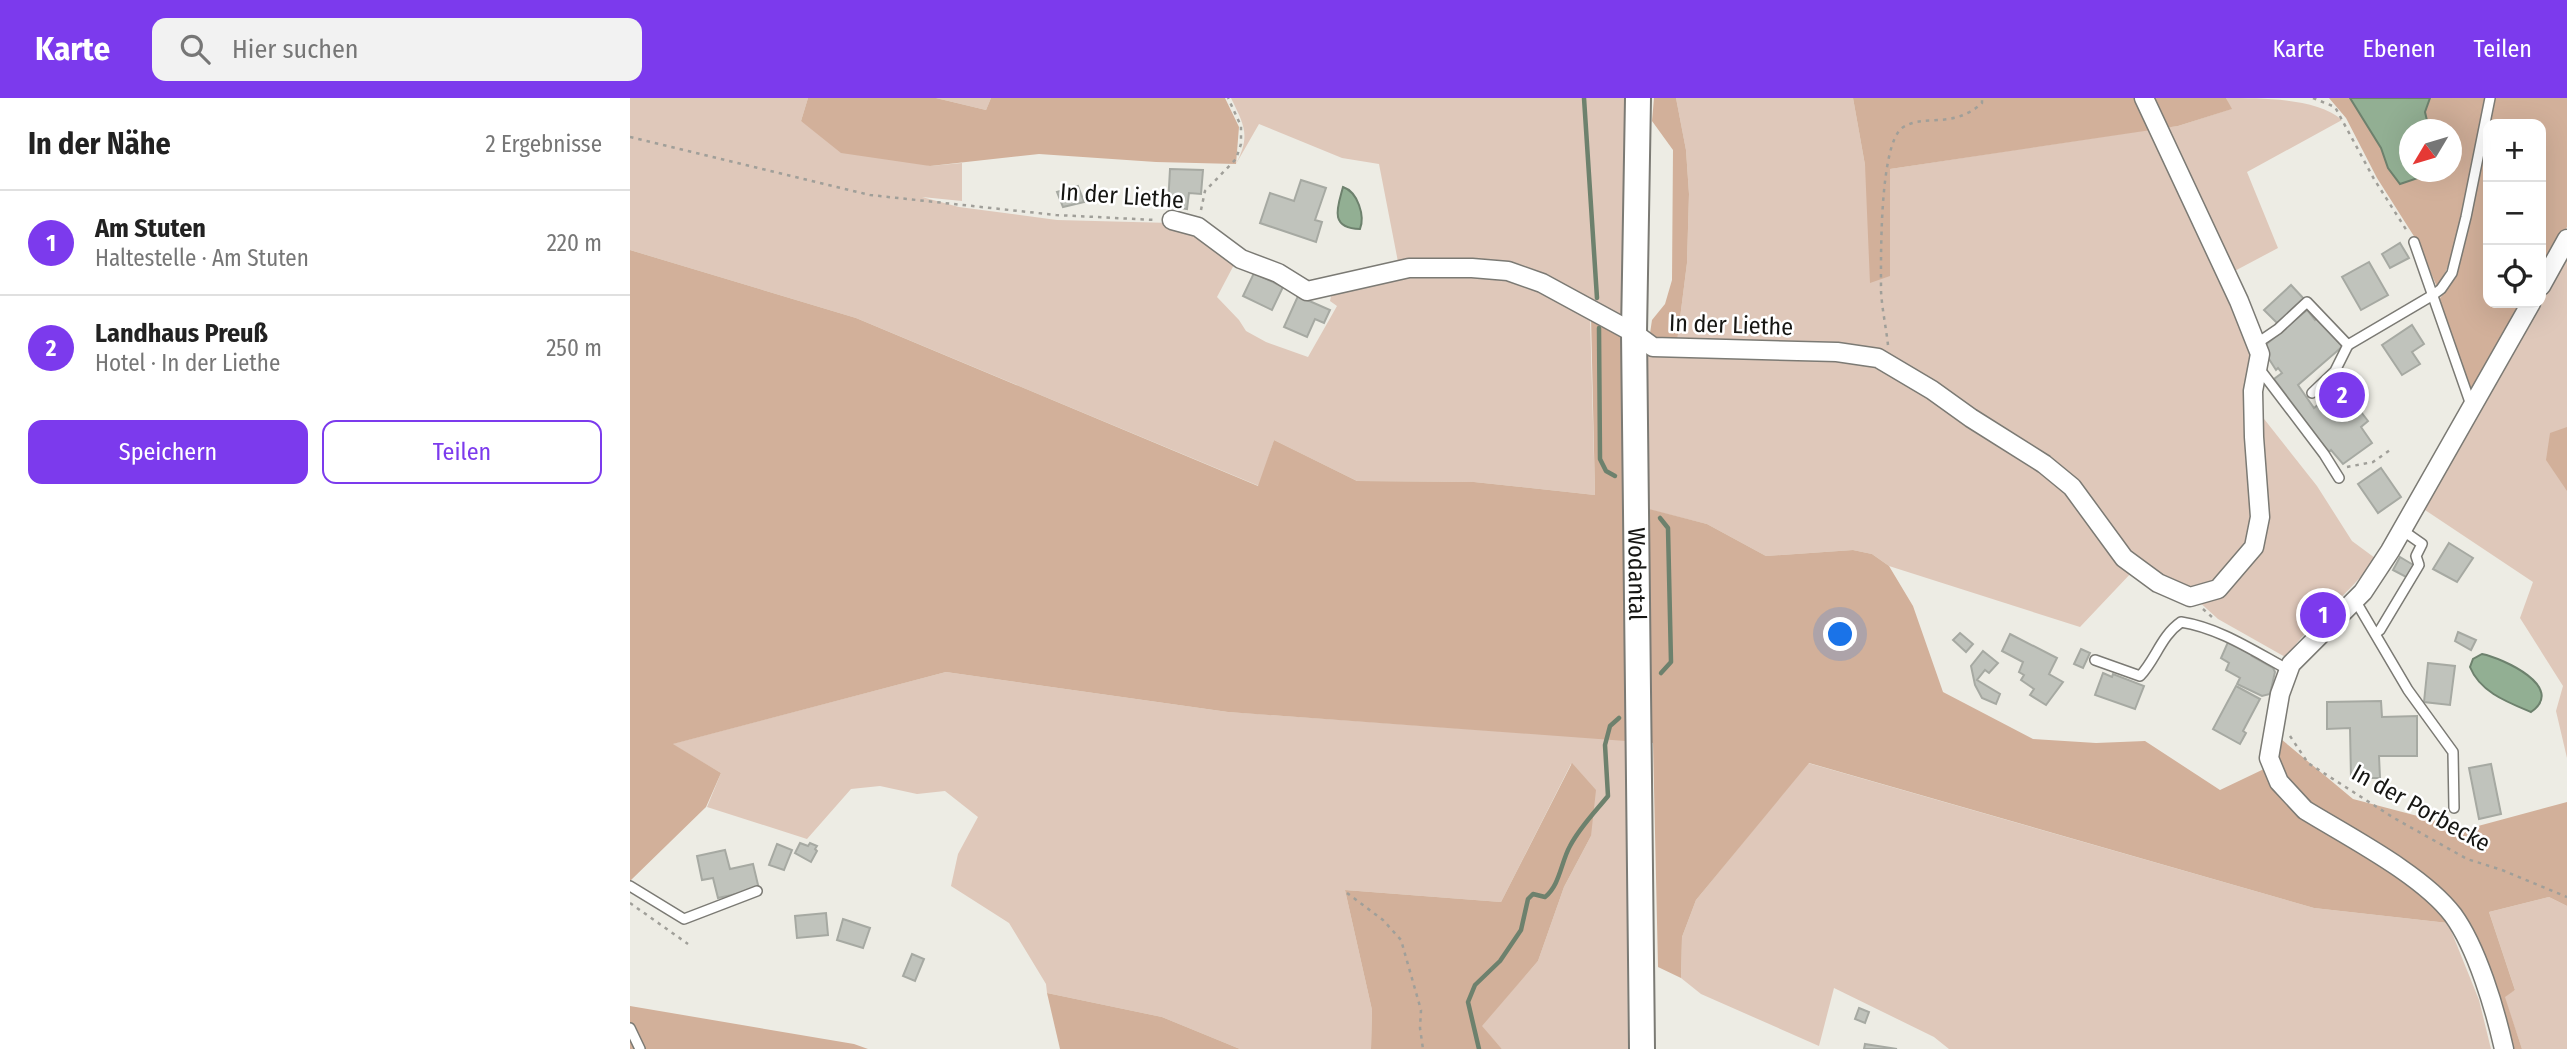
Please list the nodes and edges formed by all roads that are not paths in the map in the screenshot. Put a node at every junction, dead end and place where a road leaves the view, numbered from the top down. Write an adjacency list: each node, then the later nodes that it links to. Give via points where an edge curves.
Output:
1 (1638, 98): 10 (main road, Wodantal)
2 (2144, 98): 11 (street, In der Liethe)
3 (2490, 98): 8 (lane, via 2452,273)
4 (1172, 220): 10 (street, In der Liethe, via 1198,227 1241,259 1278,273 1307,291 1409,268 1508,271 1542,283)
5 (2567, 239): 7 (street)
6 (2414, 242): 8 (lane)
7 (2546, 277)
8 (2433, 295): 12 (lane); 15 (lane)
9 (2528, 308): 15 (street)
10 (1634, 333): 13 (street, In der Liethe, via 1653,347 1837,352 1878,358 2045,464 2072,487 2124,558 2158,583 2190,597 2218,589 2254,547 2260,517 2253,391); 27 (main road, Wodantal)
11 (2256, 344): 12 (lane, via 2306,302); 13 (street, In der Liethe)
12 (2347, 345): 14 (lane, via 2335,371)
13 (2258, 367): 16 (lane)
14 (2312, 393)
15 (2472, 408): 17 (street)
16 (2336, 474)
17 (2402, 530): 18 (street); 19 (lane, via 2422,544 2416,556 2419,565)
18 (2356, 600): 19 (lane); 21 (street)
19 (2376, 633): 22 (lane, via 2408,690 2453,752)
20 (2095, 660): 21 (lane, via 2140,676 2163,639 2181,622 2222,635)
21 (2289, 670): 28 (street, via 2269,758 2279,782 2305,810 2419,881 2452,914 2485,985)
22 (2454, 808)
23 (630, 886): 24 (lane, via 684,919)
24 (757, 891)
25 (630, 1028): 26 (lane)
26 (640, 1049)
27 (1642, 1049)
28 (2504, 1049)

